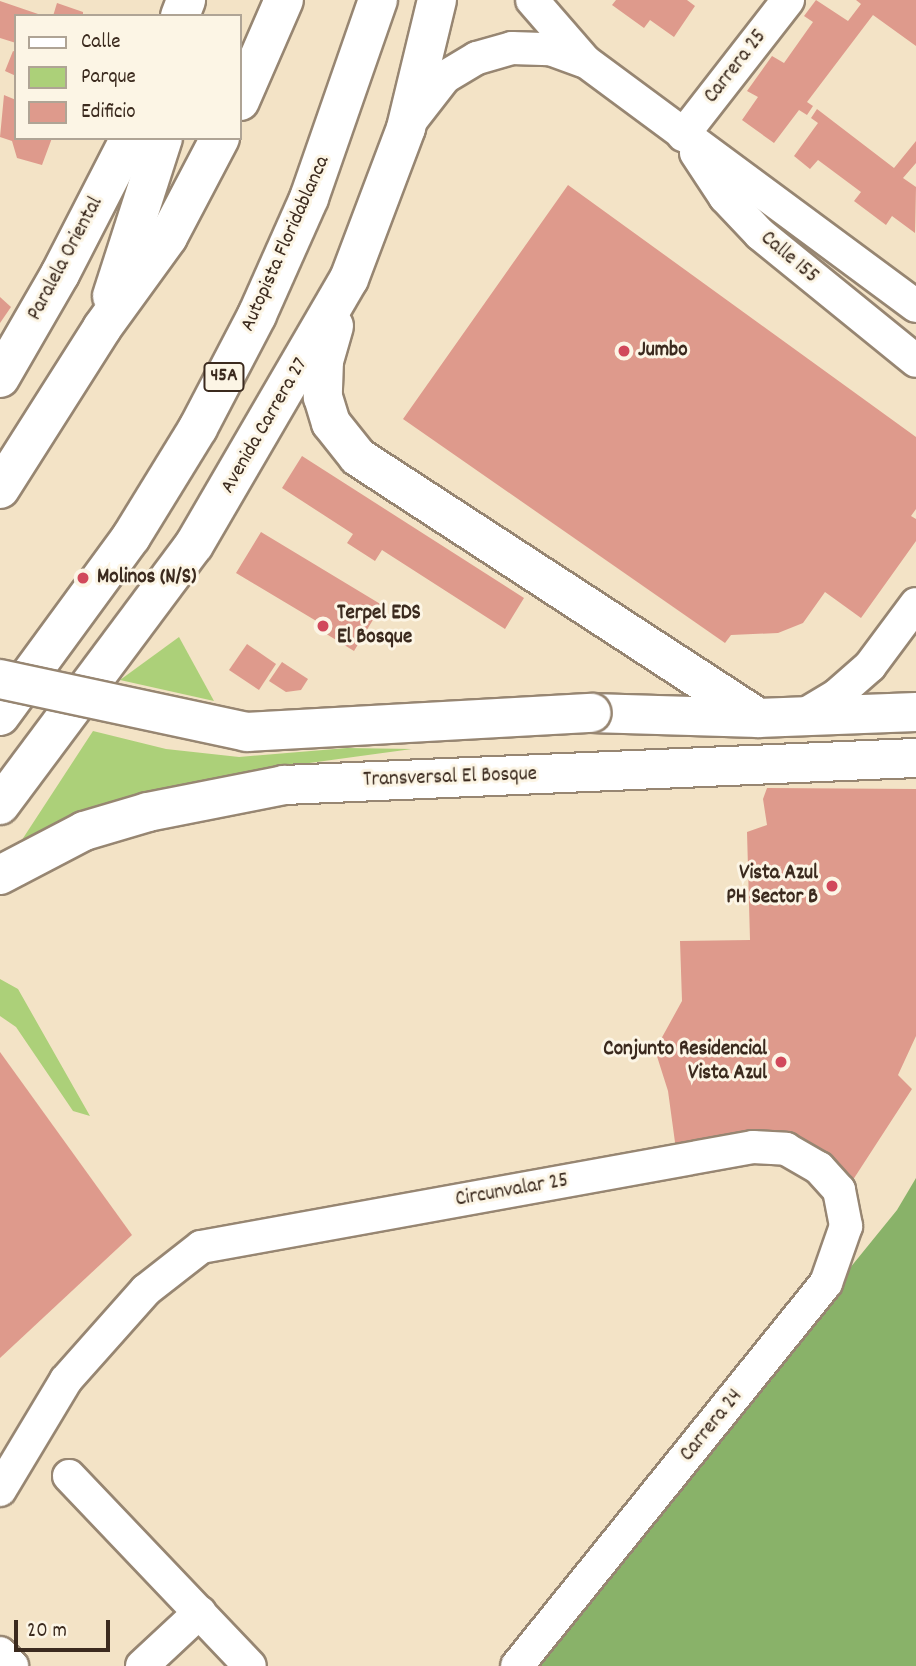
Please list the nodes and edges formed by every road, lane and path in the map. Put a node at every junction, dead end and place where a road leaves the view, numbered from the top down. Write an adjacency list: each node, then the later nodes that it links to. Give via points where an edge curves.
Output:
1 (284, 0): 7 (main road)
2 (378, 0): 23 (main road, Autopista Floridablanca / 45A, via 309,198 257,315 198,428 131,537)
3 (437, 0): 8 (main road, Avenida Carrera 27)
4 (532, 0): 6 (street, Calle 155)
5 (788, 0): 9 (street, Carrera 25)
6 (585, 61): 8 (street, Calle 155, via 550,49 512,48 477,58 445,77); 9 (street, Calle 155)
7 (242, 96)
8 (406, 128): 13 (main road, Avenida Carrera 27)
9 (683, 135): 14 (street, Calle 155); 16 (street, Calle 155, via 725,197 760,234)
10 (129, 140): 17 (main road, Paralela Oriental)
11 (162, 140): 15 (main road)
12 (219, 140): 15 (main road, via 168,237)
13 (349, 279): 24 (main road, via 324,360 322,395 331,423 358,457); 26 (main road, Avenida Carrera 27, via 194,545)
14 (916, 306)
15 (102, 328): 18 (main road)
16 (916, 361)
17 (0, 378)
18 (0, 489)
19 (916, 604): 22 (street, via 870,666)
20 (0, 679): 24 (main road, bridge, via 247,732 591,713)
21 (916, 712): 22 (main road)
22 (804, 715): 24 (main road)
23 (0, 716)
24 (758, 718)
25 (916, 758): 27 (main road, Transversal El Bosque, via 284,785 148,812 84,831)
26 (0, 805)
27 (0, 875)
28 (819, 1168): 30 (street, Circunvalar 25, via 786,1149 753,1147 201,1247 146,1290 66,1380); 36 (street, Carrera 24, via 839,1190 846,1226 826,1283)
29 (69, 1476): 31 (street)
30 (0, 1490)
31 (200, 1612): 34 (street); 35 (street)
32 (0, 1653): 33 (street)
33 (12, 1666)
34 (142, 1666)
35 (250, 1666)
36 (517, 1666)

